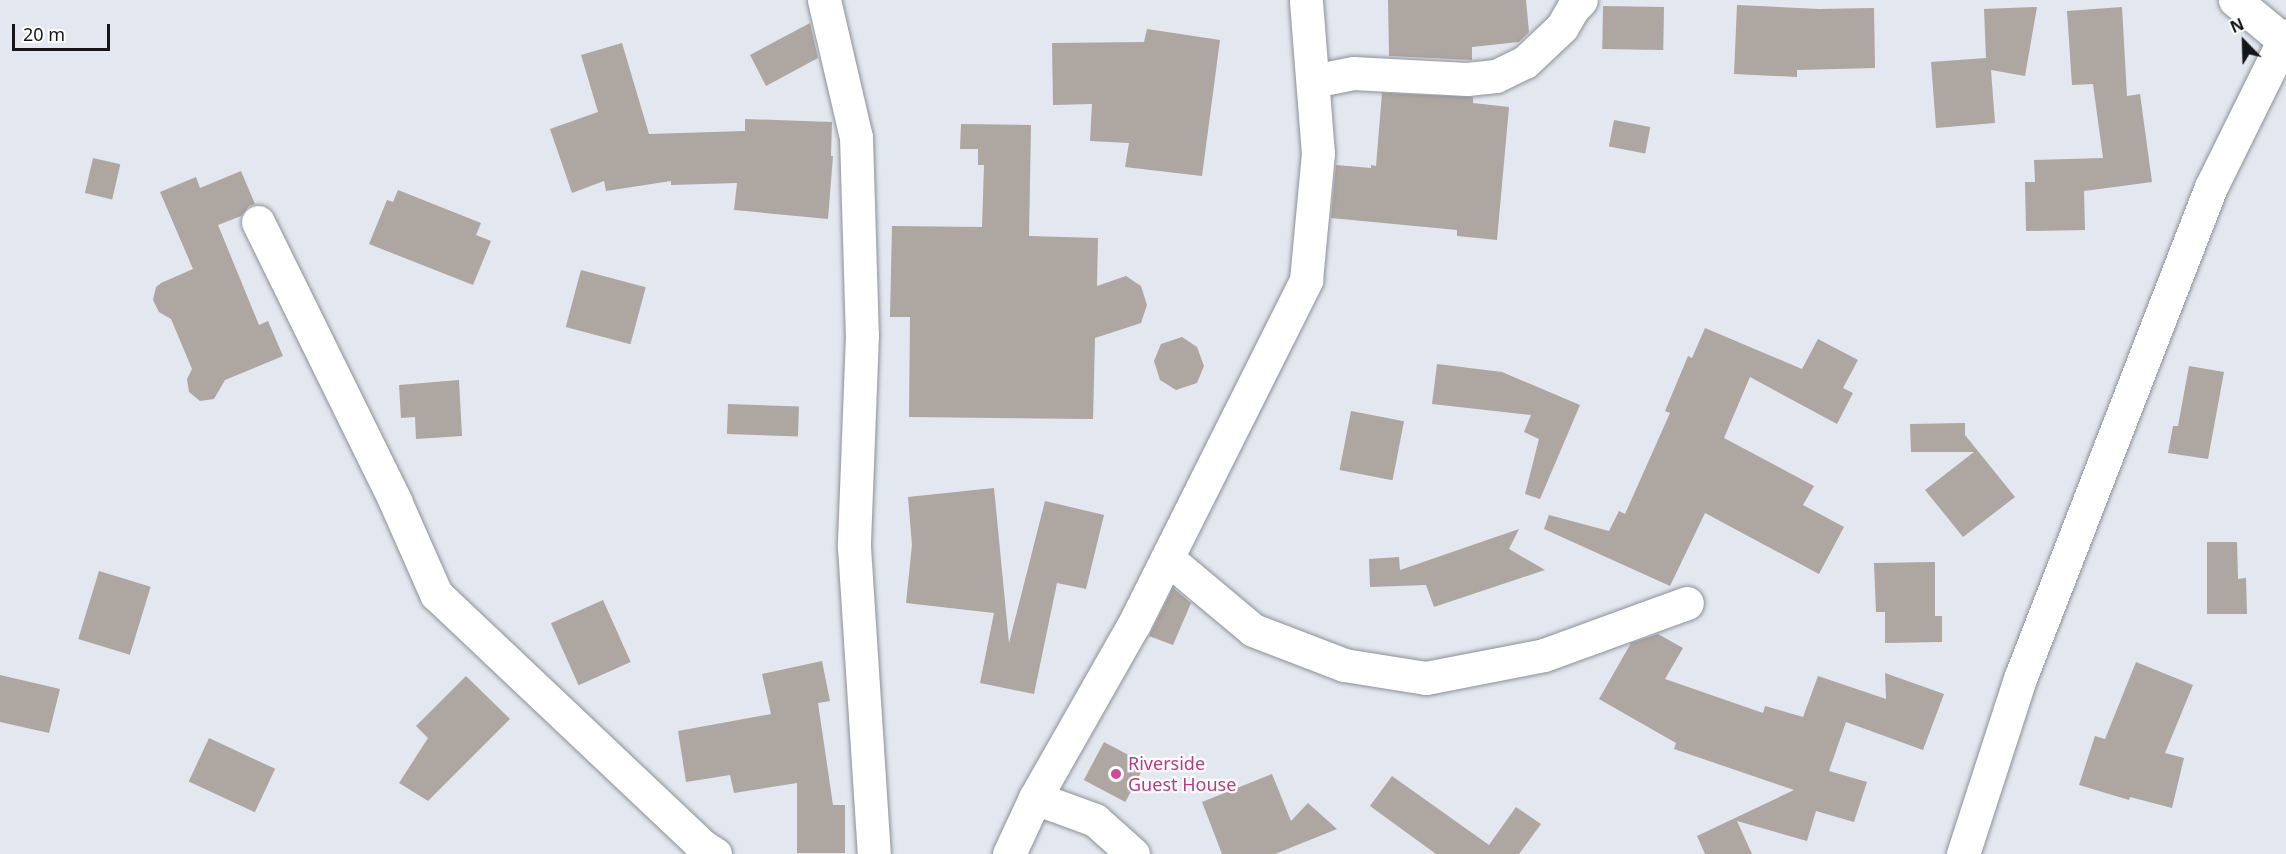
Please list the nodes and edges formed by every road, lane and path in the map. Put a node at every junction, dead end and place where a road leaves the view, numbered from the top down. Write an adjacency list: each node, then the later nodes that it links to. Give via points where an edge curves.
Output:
1 (824, 0): 14 (street, via 856,137 862,334 854,547)
2 (1306, 0): 6 (street)
3 (1581, 0): 6 (street, via 1562,27 1525,63 1496,76 1467,79 1353,73)
4 (2235, 0): 5 (street)
5 (2285, 37): 17 (street, via 2211,187 2021,676)
6 (1313, 81): 9 (street, via 1318,154 1306,280)
7 (258, 222): 10 (street, via 395,501)
8 (381, 520): 10 (street)
9 (1167, 558): 11 (street, via 1253,630 1344,664 1426,678 1544,655); 12 (street)
10 (436, 594): 13 (street)
11 (1687, 603)
12 (1035, 798): 15 (street); 16 (street, via 1095,820)
13 (715, 854)
14 (874, 854)
15 (1009, 854)
16 (1133, 854)
17 (1963, 854)

